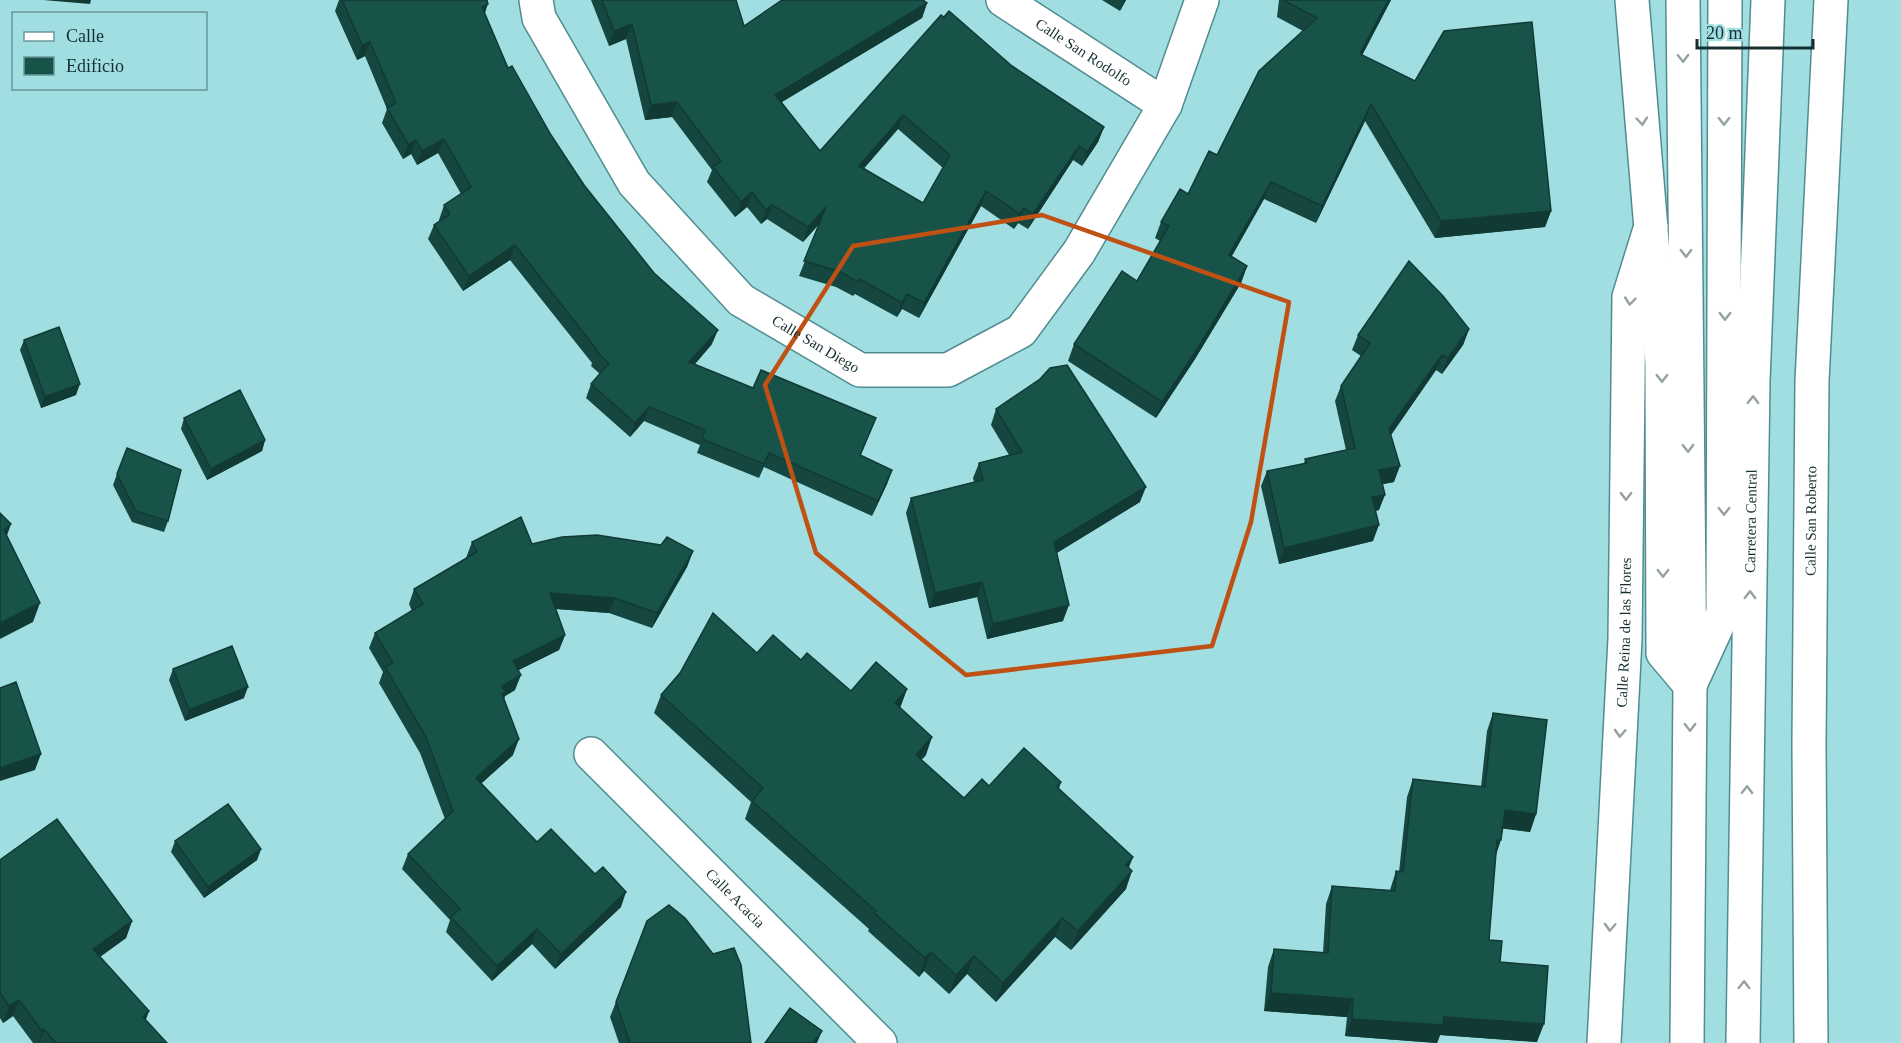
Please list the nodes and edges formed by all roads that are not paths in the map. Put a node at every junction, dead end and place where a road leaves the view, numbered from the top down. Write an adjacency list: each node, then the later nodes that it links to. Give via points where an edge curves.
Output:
1 (536, 0): 9 (main road, Calle San Diego, via 539,18 634,183 741,300 860,369 948,370 1021,331 1078,252)
2 (1003, 0): 9 (main road, Calle San Rodolfo)
3 (1202, 0): 9 (main road, Calle San Diego)
4 (1632, 0): 10 (main road, one-way to 10)
5 (1683, 0): 11 (main road, one-way to 11)
6 (1725, 0): 11 (main road, one-way to 11, via 1723,614)
7 (1768, 0): 16 (main road, Carretera Central, one-way to 7, via 1753,381)
8 (1831, 0): 17 (main road, Calle San Roberto, via 1812,381)
9 (1165, 105)
10 (1651, 225): 11 (main road, one-way to 11, via 1662,362 1663,653); 14 (main road, Calle Reina de las Flores, one-way to 14, via 1629,297 1625,639)
11 (1690, 685): 15 (main road, one-way to 15)
12 (591, 754): 13 (main road, Calle Acacia)
13 (880, 1043)
14 (1604, 1043)
15 (1687, 1043)
16 (1743, 1043)
17 (1811, 1043)

